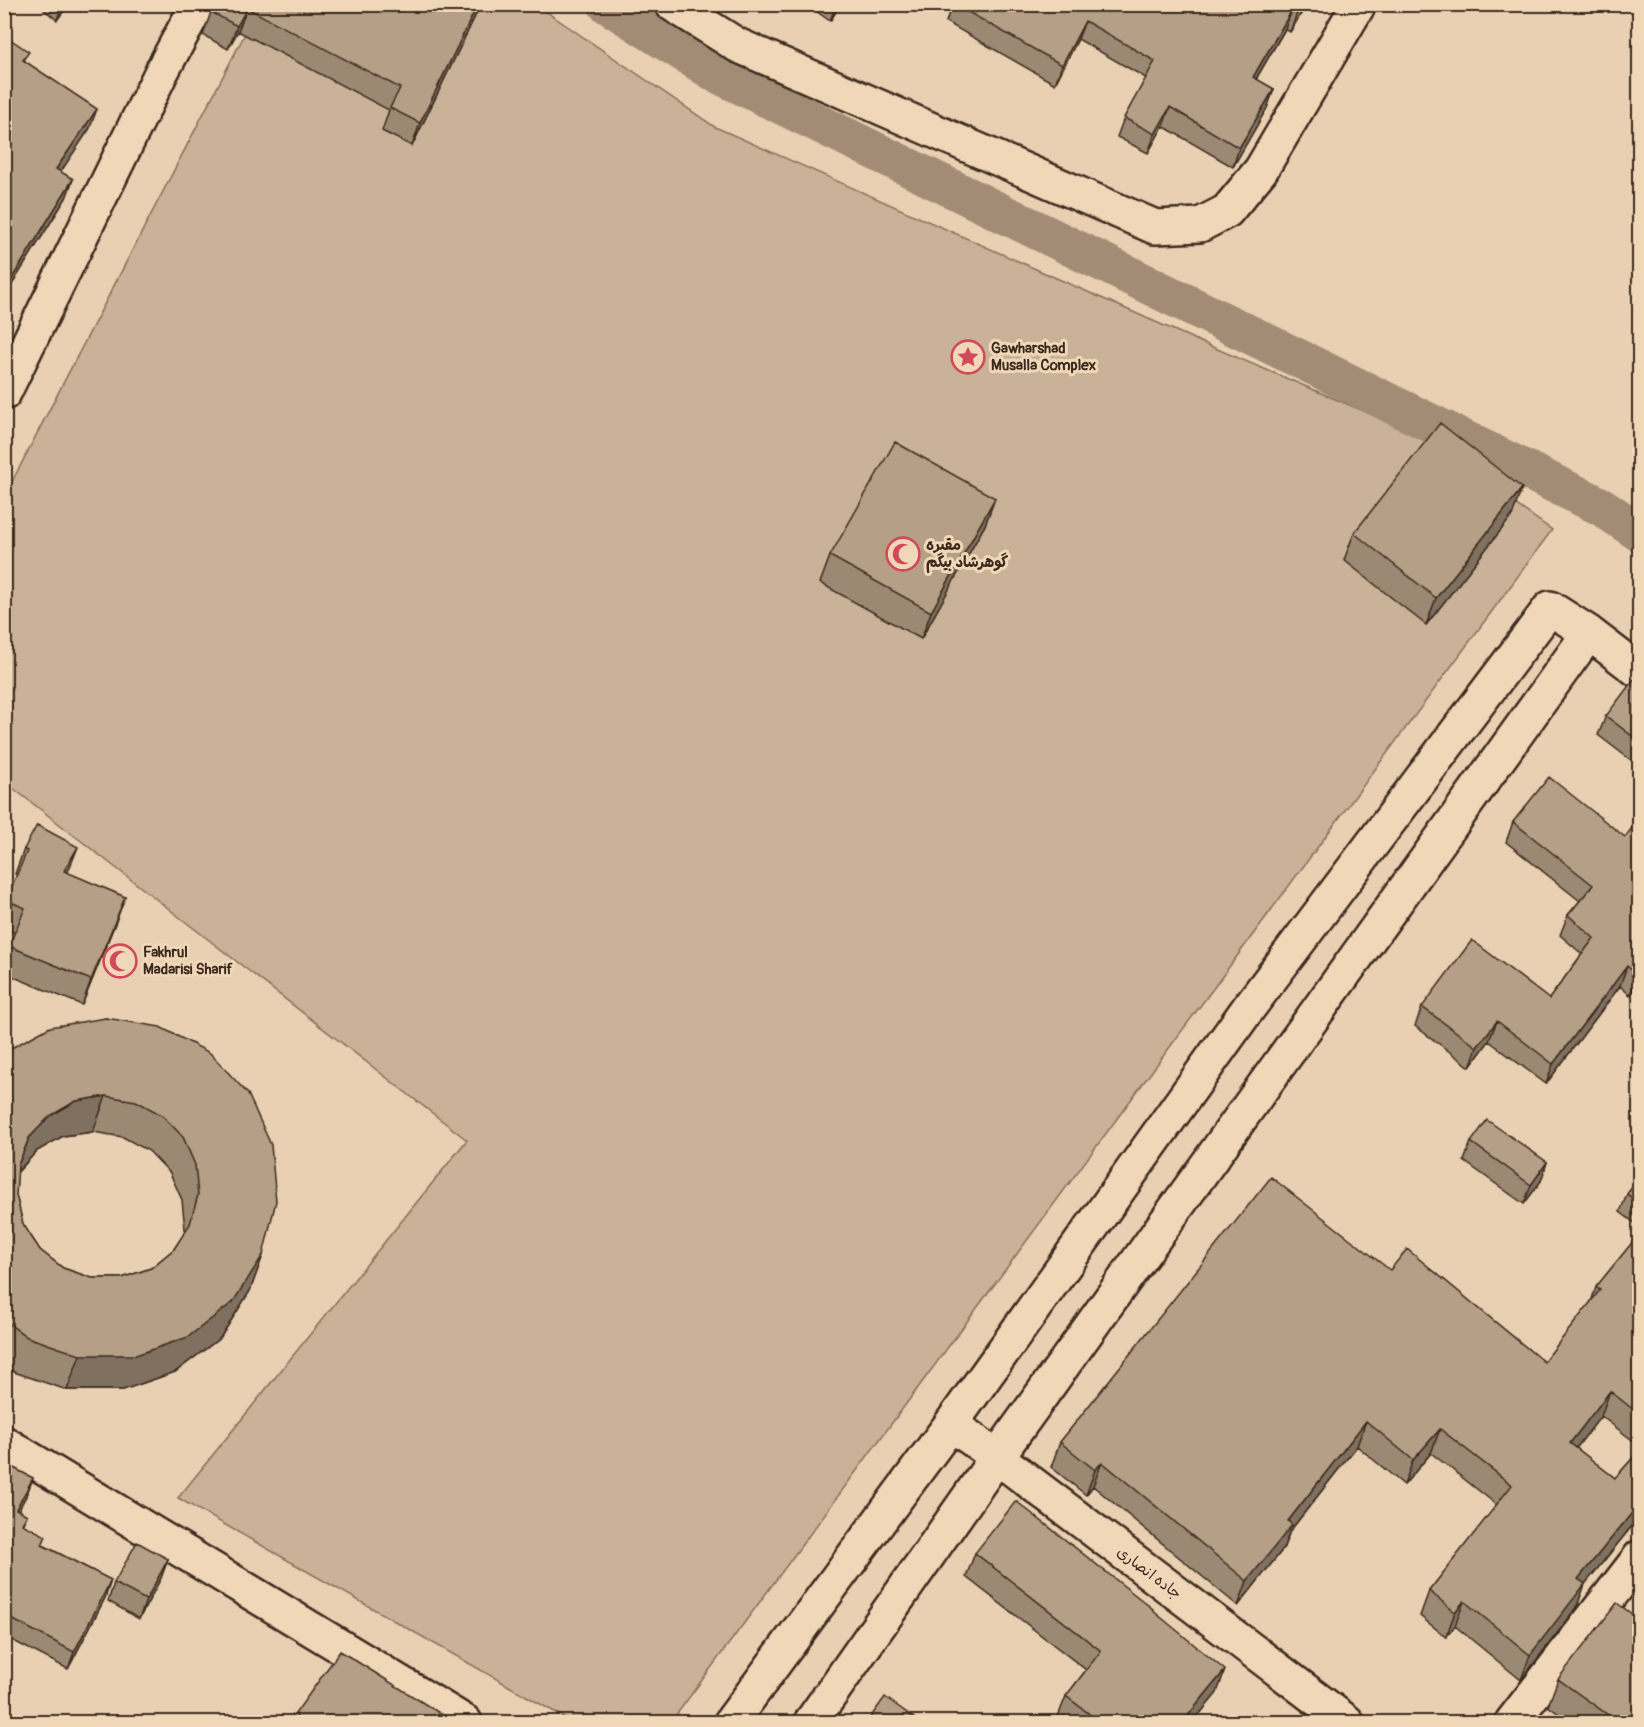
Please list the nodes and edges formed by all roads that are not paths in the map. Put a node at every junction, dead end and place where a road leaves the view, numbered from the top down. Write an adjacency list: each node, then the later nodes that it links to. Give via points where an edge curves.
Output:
1 (198, 4): 4 (street)
2 (672, 4): 3 (street, via 737,45 1155,227 1200,225 1227,211 1261,170)
3 (1359, 4)
4 (4, 393)
5 (1589, 633): 6 (street); 7 (street, via 1550,608 1247,1010); 9 (street)
6 (1640, 672)
7 (951, 1424): 9 (street, جاده انصاری); 12 (street)
8 (4, 1443): 11 (street)
9 (997, 1457): 13 (street); 14 (street, جاده انصاری)
10 (1640, 1557): 15 (street)
11 (465, 1722)
12 (731, 1722)
13 (811, 1722)
14 (1347, 1722)
15 (1512, 1722)

